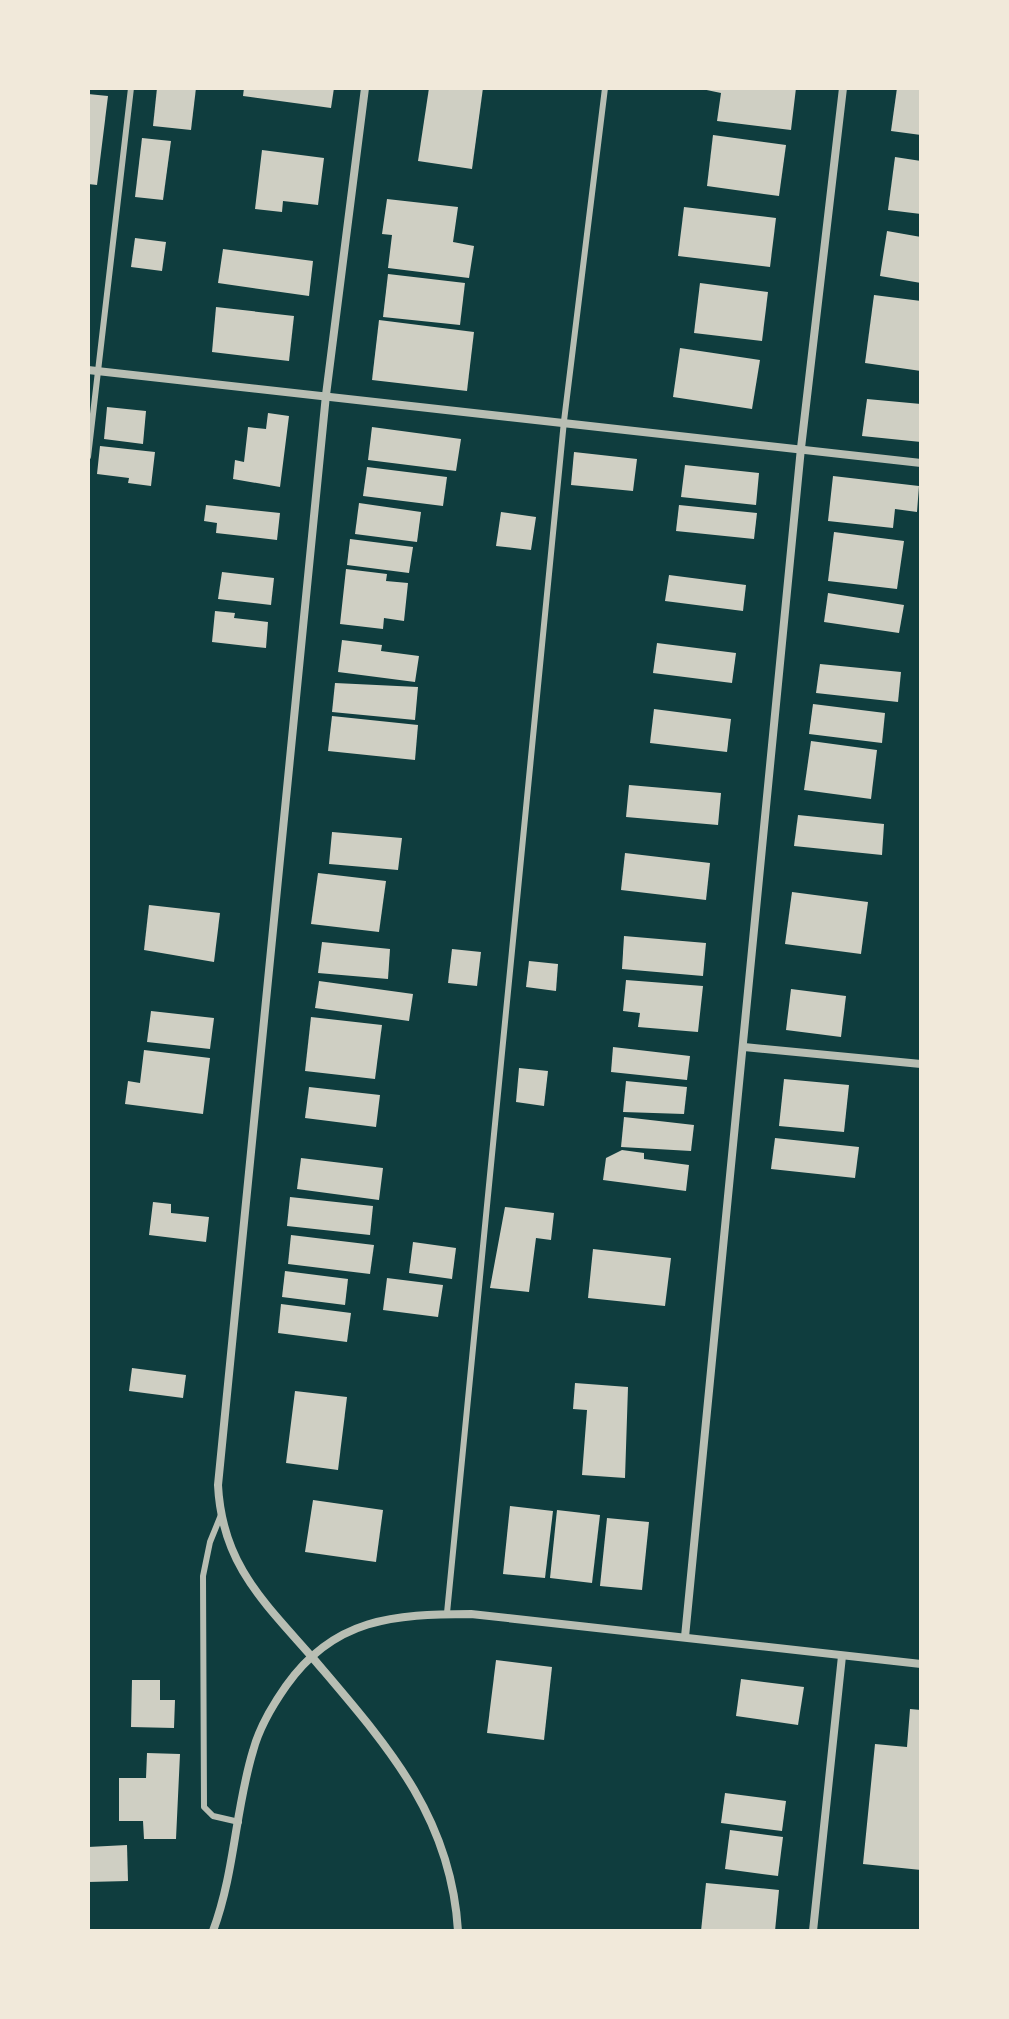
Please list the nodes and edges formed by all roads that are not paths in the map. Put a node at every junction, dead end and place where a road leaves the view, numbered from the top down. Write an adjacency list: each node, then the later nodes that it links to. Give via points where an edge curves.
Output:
1 (131, 88): 5 (lane)
2 (365, 88): 6 (street)
3 (605, 88): 7 (lane)
4 (843, 88): 8 (street)
5 (92, 371): 6 (street); 9 (lane)
6 (326, 395): 7 (street); 13 (street, via 219,1464)
7 (564, 421): 8 (street); 14 (lane)
8 (801, 448): 10 (street); 11 (street)
9 (88, 457)
10 (921, 463)
11 (744, 1047): 12 (street); 15 (street)
12 (921, 1064)
13 (221, 1515): 16 (street, via 246,1580); 19 (lane, via 203,1576 204,1807 213,1816)
14 (447, 1613): 15 (street); 16 (street, via 359,1626)
15 (685, 1637): 17 (street)
16 (311, 1656): 19 (street, via 279,1696 259,1733); 21 (street, via 401,1766 423,1802 445,1854)
17 (842, 1656): 18 (street); 22 (street)
18 (921, 1664)
19 (239, 1822): 20 (street)
20 (213, 1931)
21 (458, 1931)
22 (813, 1931)

